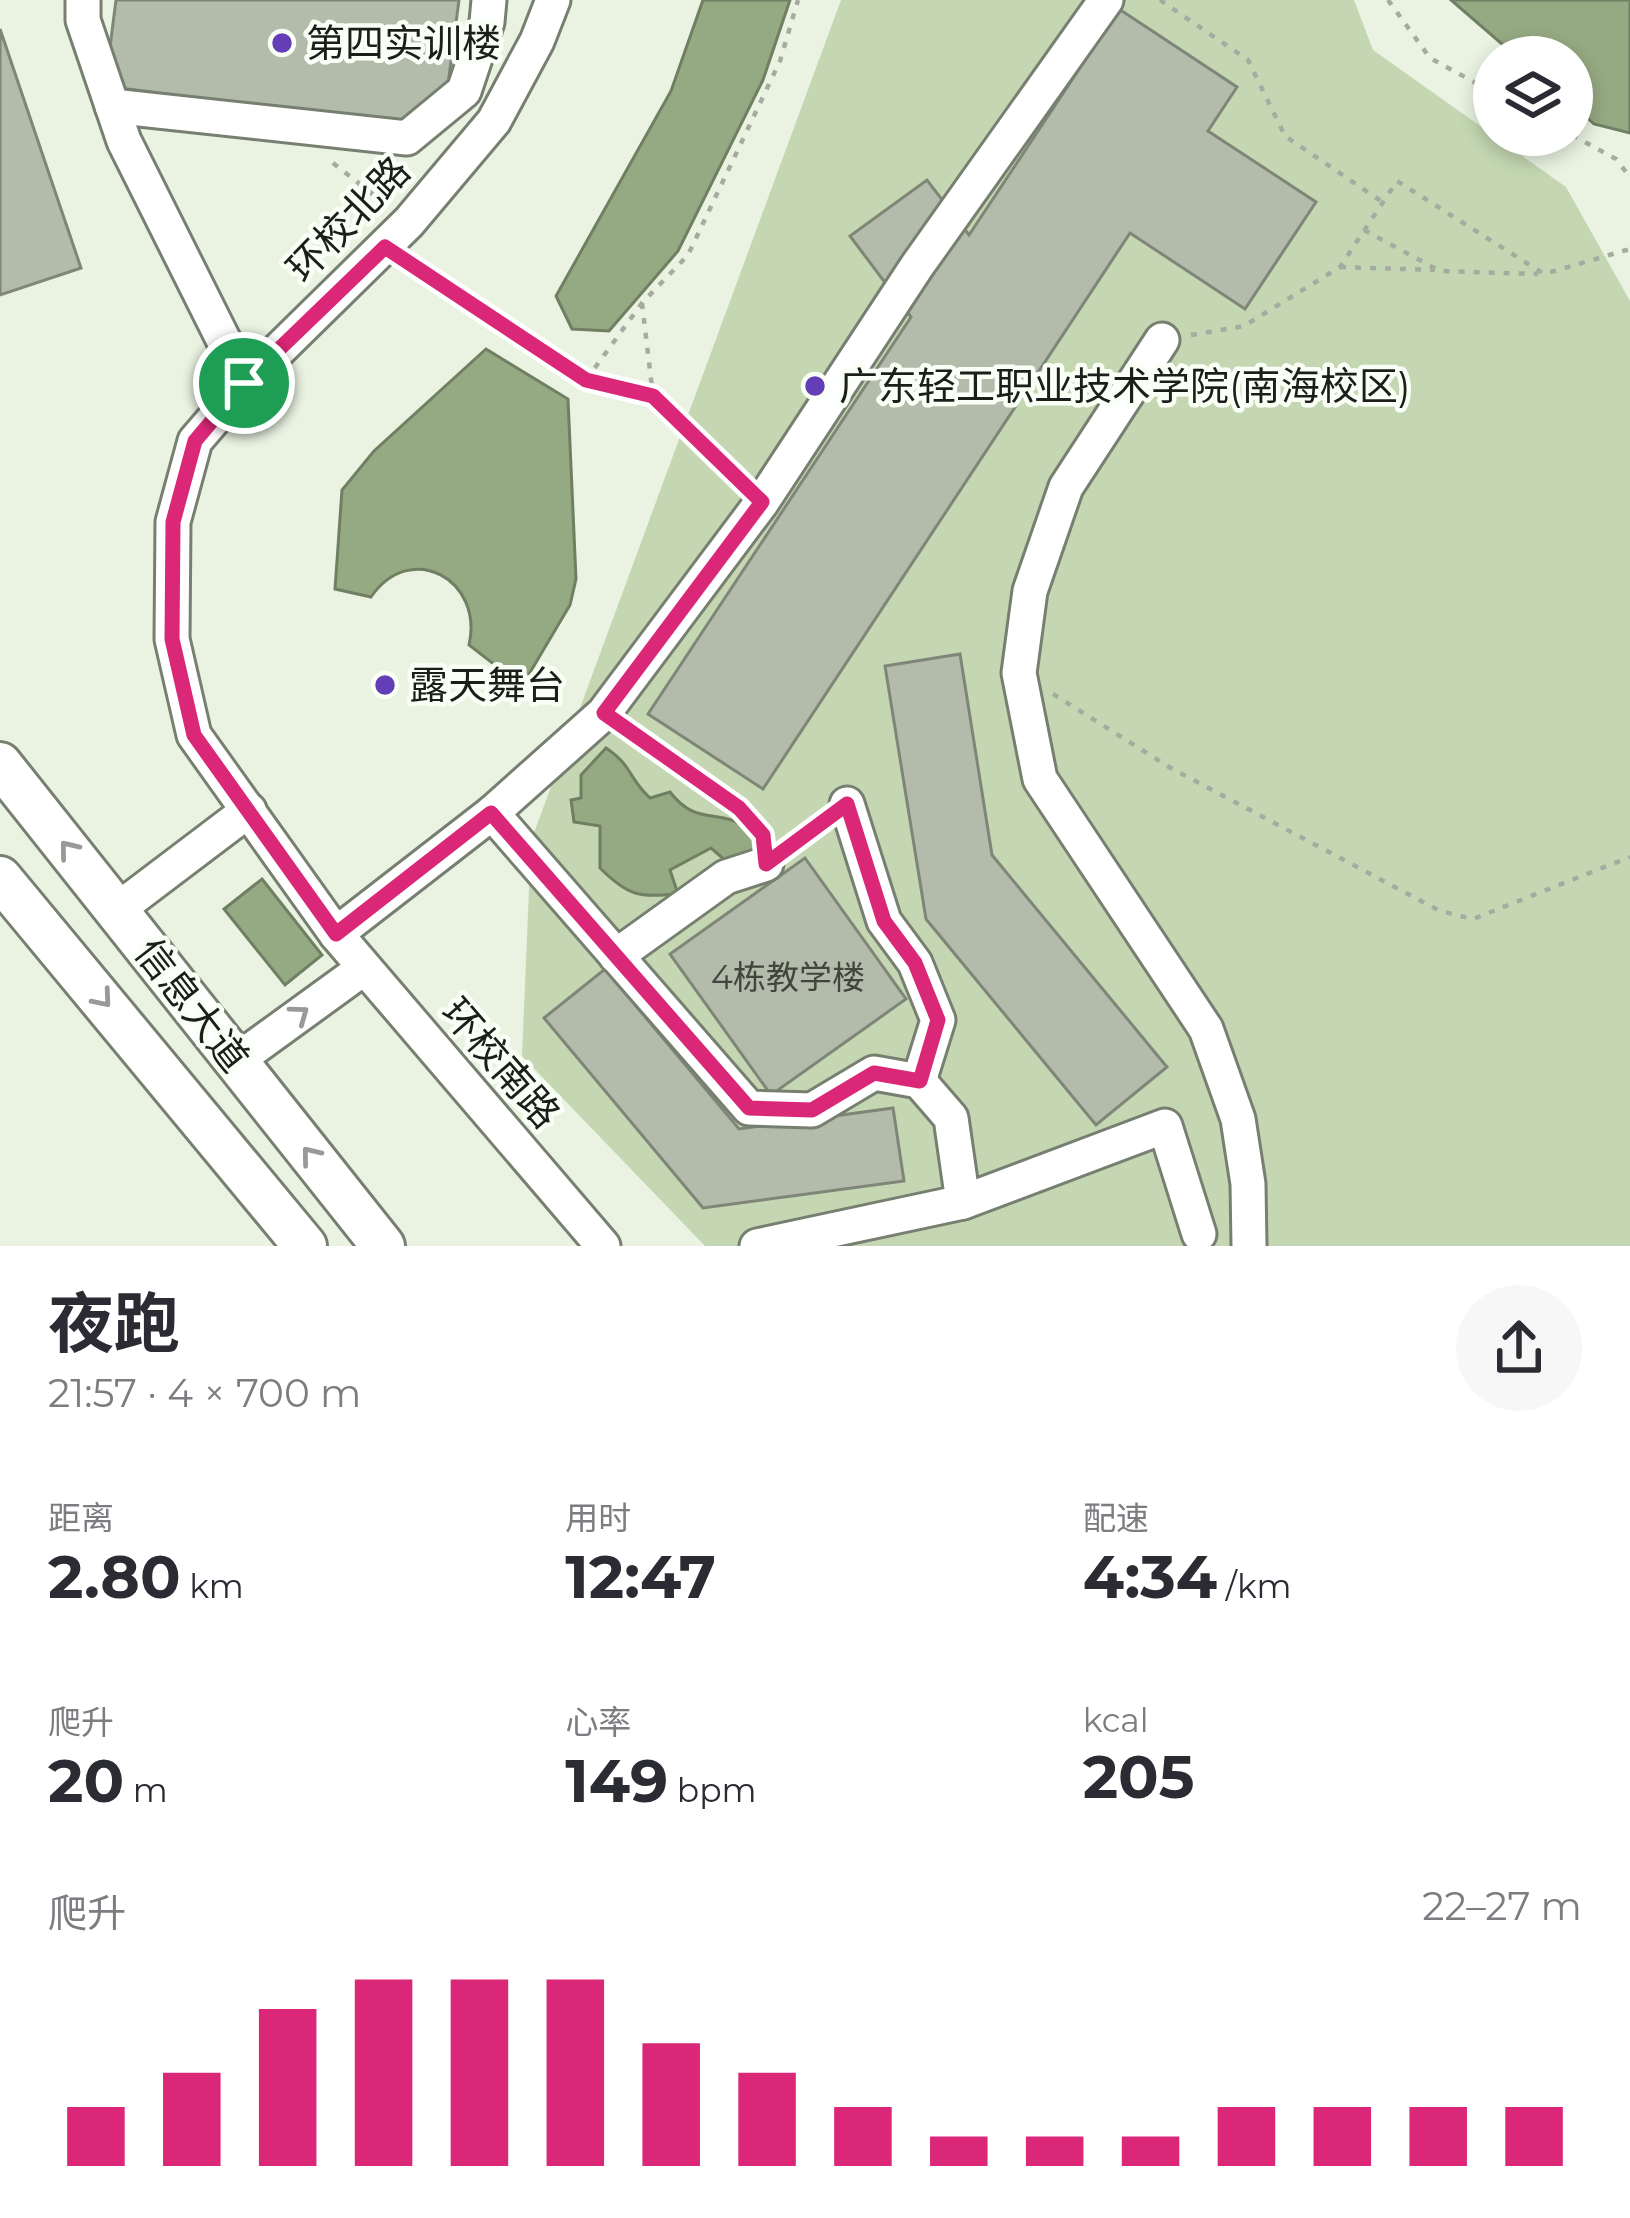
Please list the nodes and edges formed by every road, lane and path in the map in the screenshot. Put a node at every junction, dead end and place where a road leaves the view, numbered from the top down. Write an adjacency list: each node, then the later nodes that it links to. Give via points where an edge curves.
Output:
1 (83, 0): 9 (street)
2 (489, 0): 10 (street, via 464,91 406,138)
3 (553, 0): 14 (street, 环校北路, via 494,121)
4 (798, 0): 21 (path, via 780,61 688,255)
5 (1106, 0): 26 (street)
6 (1162, 0): 13 (path, via 1248,60 1285,136)
7 (1388, 0): 8 (path, via 1430,58)
8 (1473, 82)
9 (112, 106): 10 (street); 24 (street)
10 (285, 125): 14 (path)
11 (1593, 146): 12 (path)
12 (1630, 176)
13 (1382, 202): 15 (path); 20 (path, via 1396,181)
14 (409, 222): 16 (street, 环校北路)
15 (1364, 230): 18 (path); 19 (path)
16 (385, 247): 23 (path); 24 (street, 环校北路)
17 (1630, 249): 20 (path)
18 (1340, 267): 19 (path); 22 (path, via 1244,326)
19 (1440, 271): 20 (path)
20 (1544, 274)
21 (642, 303): 23 (path); 25 (path)
22 (1162, 340): 27 (street, via 1066,487 1030,591)
23 (586, 380): 25 (path)
24 (244, 383): 31 (street, 环校北路, via 195,441 173,522 172,639 194,735)
25 (653, 396): 26 (path)
26 (762, 502): 28 (street)
27 (1019, 673): 33 (path, via 1169,767 1440,911 1473,919); 48 (street, via 1040,779 1206,1029 1238,1119)
28 (604, 713): 32 (street); 34 (path, via 739,808 763,835)
29 (0, 764): 36 (main road, 信息大道, one-way to 29)
30 (847, 804): 34 (path); 41 (street, via 884,921 915,963 938,1020)
31 (249, 810): 36 (street); 37 (street, 环校北路)
32 (491, 813): 37 (street); 38 (street)
33 (1630, 856)
34 (766, 864): 38 (street, via 726,877)
35 (0, 878): 44 (main road, 信息大道, one-way to 44)
36 (117, 910): 40 (main road, 信息大道)
37 (336, 934): 39 (street, 环校南路)
38 (616, 956): 41 (street, via 749,1108 812,1110 874,1073)
39 (364, 968): 40 (street, one-way to 39); 46 (street, 环校南路)
40 (236, 1061): 45 (main road, 信息大道, one-way to 40)
41 (920, 1081): 42 (street, via 951,1118)
42 (963, 1202): 43 (street, via 1165,1126); 47 (street)
43 (1199, 1234)
44 (305, 1246)
45 (383, 1246)
46 (603, 1246)
47 (757, 1246)
48 (1249, 1246)

